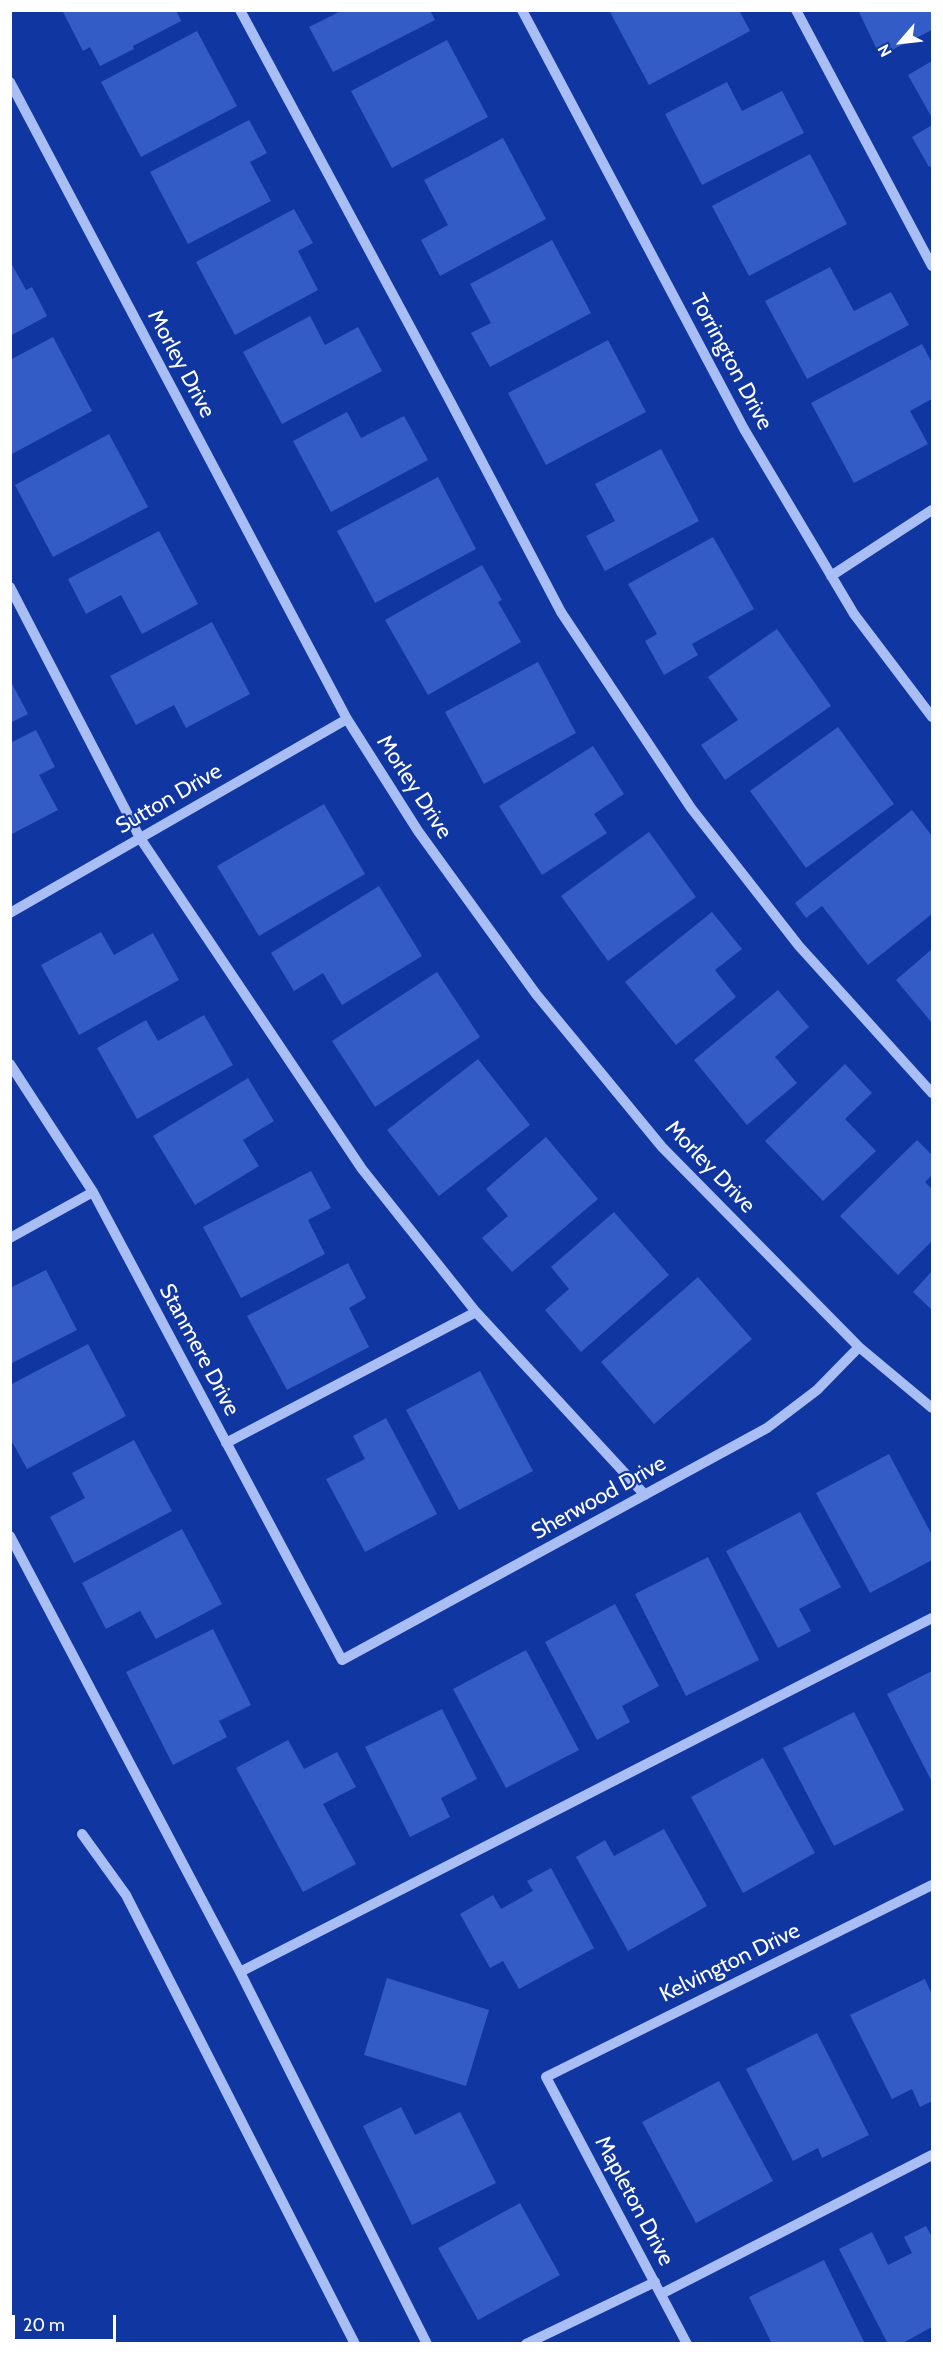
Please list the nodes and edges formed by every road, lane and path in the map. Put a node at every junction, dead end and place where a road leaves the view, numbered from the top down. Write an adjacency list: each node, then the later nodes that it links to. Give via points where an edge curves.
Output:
1 (240, 10): 14 (street, via 561,612 691,808 799,946)
2 (522, 10): 7 (street, Torrington Drive, via 744,429)
3 (796, 10): 5 (street)
4 (10, 82): 10 (street, Morley Drive)
5 (933, 266)
6 (933, 510): 7 (street)
7 (831, 576): 9 (street, Torrington Drive, via 854,614)
8 (10, 587): 11 (street)
9 (933, 717)
10 (347, 720): 11 (street, Sutton Drive); 18 (street, Morley Drive, via 418,831 536,994 662,1147)
11 (140, 838): 12 (street, Sutton Drive); 17 (street, via 362,1169)
12 (10, 913)
13 (10, 1064): 15 (street, Stanmere Drive)
14 (933, 1093)
15 (93, 1192): 16 (street); 20 (street, Stanmere Drive)
16 (10, 1238)
17 (476, 1312): 20 (street); 21 (street)
18 (859, 1347): 19 (street, Morley Drive); 21 (street, Sherwood Drive, via 817,1390 767,1428)
19 (933, 1408)
20 (226, 1443): 24 (street, Stanmere Drive)
21 (645, 1495): 24 (street, Sherwood Drive)
22 (10, 1536): 27 (street)
23 (933, 1618): 27 (street)
24 (342, 1660)
25 (82, 1834): 32 (street, via 126,1895)
26 (933, 1884): 28 (street, Kelvington Drive)
27 (240, 1971): 33 (street)
28 (546, 2077): 30 (street, Mapleton Drive)
29 (933, 2155): 31 (street)
30 (655, 2282): 31 (street, Mapleton Drive); 34 (street)
31 (661, 2294): 35 (street, Mapleton Drive)
32 (355, 2343)
33 (427, 2343)
34 (526, 2343)
35 (687, 2343)

